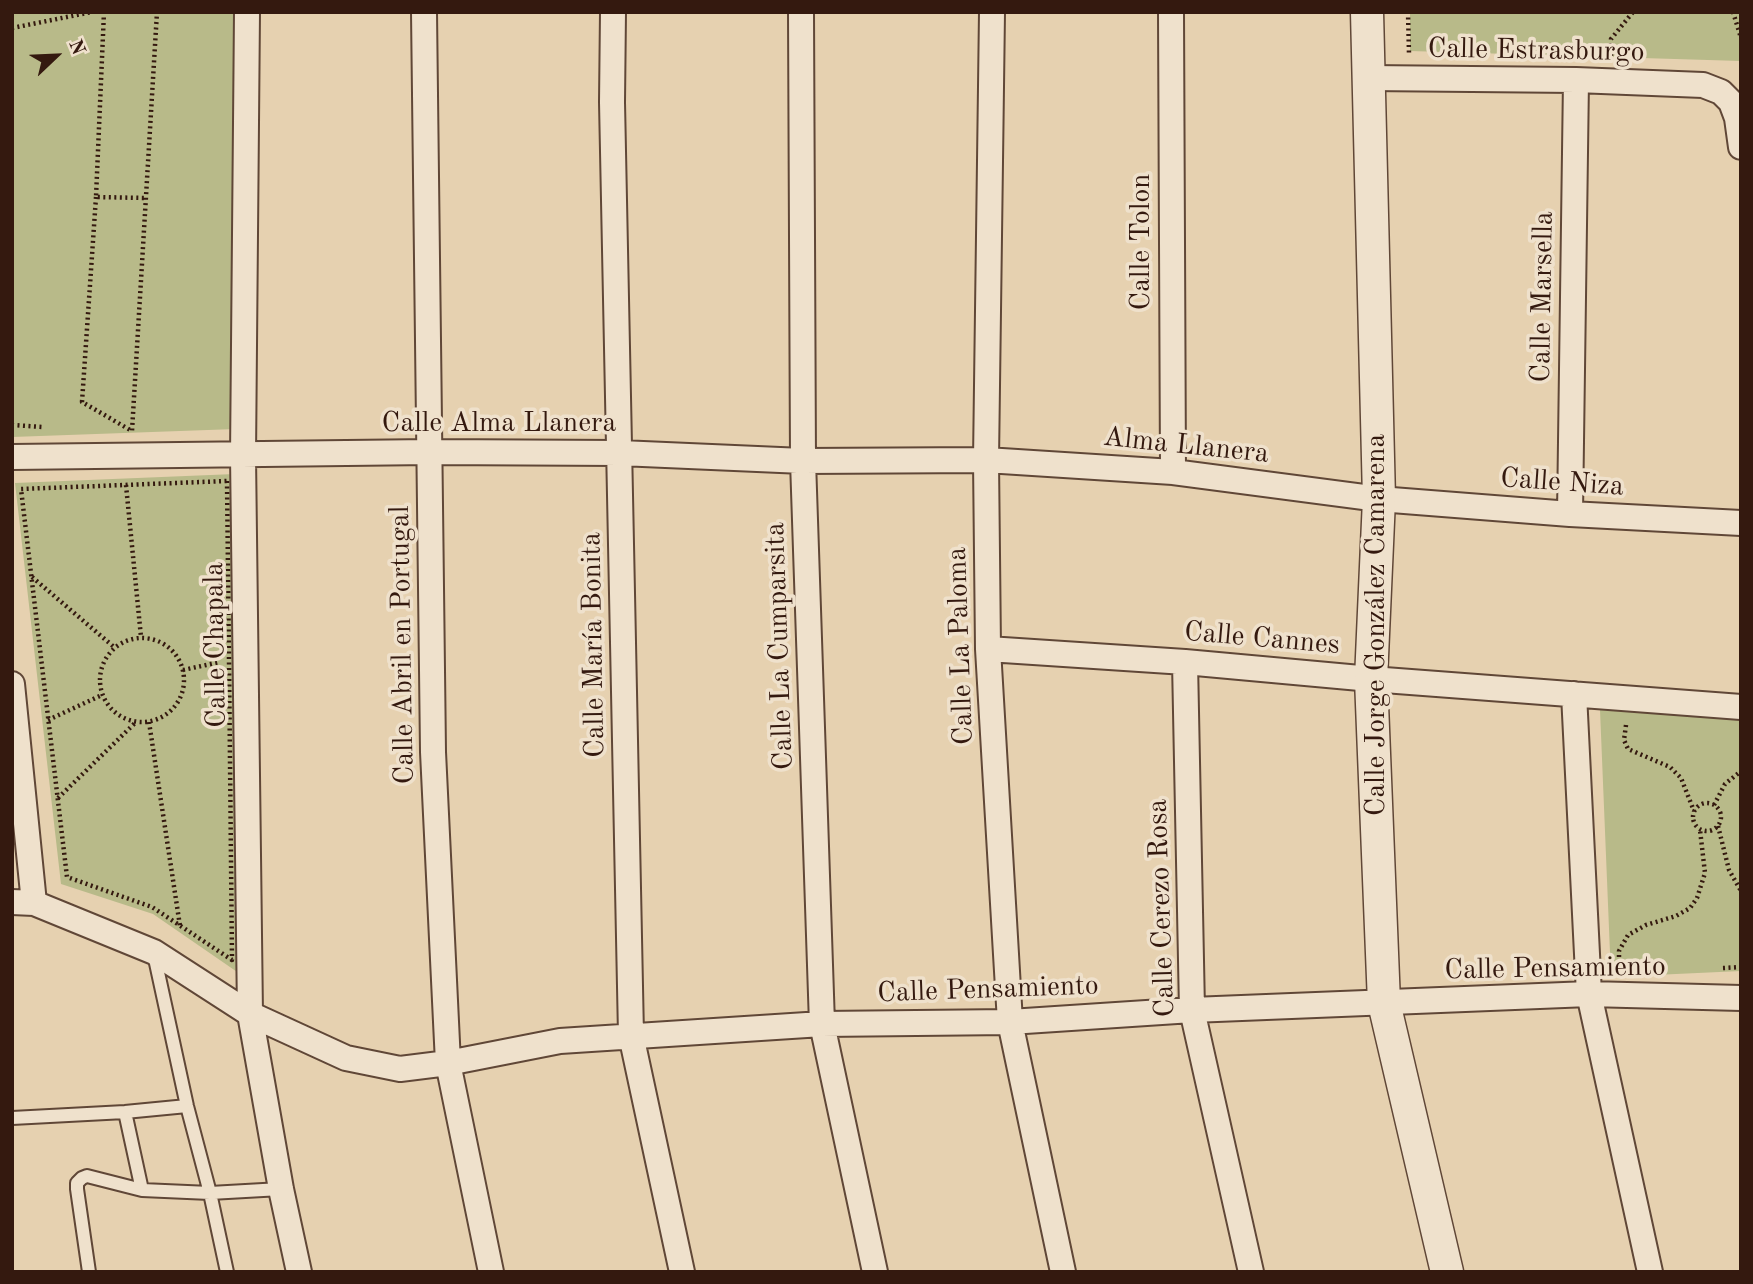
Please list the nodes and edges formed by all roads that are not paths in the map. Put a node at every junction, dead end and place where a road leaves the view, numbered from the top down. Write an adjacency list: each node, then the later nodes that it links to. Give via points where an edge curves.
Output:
1 (247, 12): 13 (street, Calle Chapala)
2 (424, 12): 11 (street, Calle Abril en Portugal)
3 (612, 12): 12 (street, Calle María Bonita)
4 (801, 12): 16 (street, Calle La Cumparsita)
5 (992, 12): 15 (street, Calle La Paloma)
6 (1171, 12): 17 (street, Calle Tolon)
7 (1367, 12): 8 (street, Calle Jorge González Camarena)
8 (1368, 78): 9 (street, Calle Estrasburgo); 18 (street, Calle Jorge González Camarena)
9 (1576, 80): 10 (street, Calle Estrasburgo, via 1703,85 1721,92 1737,118); 19 (street, Calle Marsella)
10 (1741, 147)
11 (430, 452): 12 (street, Calle Alma Llanera); 13 (street, Calle Alma Llanera); 37 (street, Calle Abril en Portugal, via 433,752)
12 (620, 453): 16 (street, Calle Alma Llanera); 36 (street, Calle María Bonita)
13 (243, 456): 14 (street, Calle Alma Llanera); 33 (street, Calle Chapala)
14 (12, 457)
15 (986, 460): 16 (street, Calle Alma Llanera); 17 (street, Alma Llanera); 21 (street, Calle La Paloma)
16 (803, 461): 35 (street, Calle La Cumparsita)
17 (1173, 472): 18 (street, Alma Llanera)
18 (1379, 499): 19 (street, Calle Niza); 23 (street, Calle Jorge González Camarena)
19 (1570, 514): 20 (street, Calle Niza)
20 (1741, 523)
21 (988, 649): 22 (street, Calle Cannes); 34 (street, Calle La Paloma)
22 (1185, 662): 23 (street, Calle Cannes); 32 (street, Calle Cerezo Rosa)
23 (1371, 679): 25 (street, Calle Cannes); 31 (street, Calle Jorge González Camarena)
24 (12, 684): 27 (street)
25 (1574, 694): 26 (street, Calle Cannes); 29 (street)
26 (1741, 707)
27 (23, 902): 28 (street, Calle Pensamiento)
28 (154, 952): 33 (street, Calle Pensamiento); 38 (lane)
29 (1589, 994): 30 (street, Calle Pensamiento); 31 (street, Calle Pensamiento); 53 (street)
30 (1741, 998)
31 (1384, 1003): 32 (street, Calle Pensamiento); 52 (street, Calle Jorge González Camarena)
32 (1192, 1010): 34 (street, Calle Pensamiento); 51 (street, Calle Cerezo Rosa)
33 (250, 1014): 37 (street, Calle Pensamiento, via 346,1058 400,1069); 41 (street, Calle Chapala)
34 (1010, 1022): 35 (street, Calle Pensamiento); 50 (street, Calle La Paloma)
35 (822, 1024): 36 (street, Calle Pensamiento); 49 (street, Calle La Cumparsita)
36 (631, 1035): 37 (street, Calle Pensamiento, via 560,1041); 48 (street, Calle María Bonita)
37 (447, 1063): 47 (street, Calle Abril en Portugal)
38 (187, 1106): 39 (lane); 43 (lane)
39 (125, 1112): 40 (lane); 42 (lane)
40 (12, 1118)
41 (281, 1189): 43 (lane); 46 (street, Calle Chapala)
42 (142, 1190): 43 (lane); 44 (lane, via 87,1177 77,1183)
43 (210, 1193): 45 (lane)
44 (89, 1272)
45 (227, 1272)
46 (299, 1272)
47 (491, 1272)
48 (682, 1272)
49 (875, 1272)
50 (1063, 1272)
51 (1251, 1272)
52 (1447, 1272)
53 (1650, 1272)

